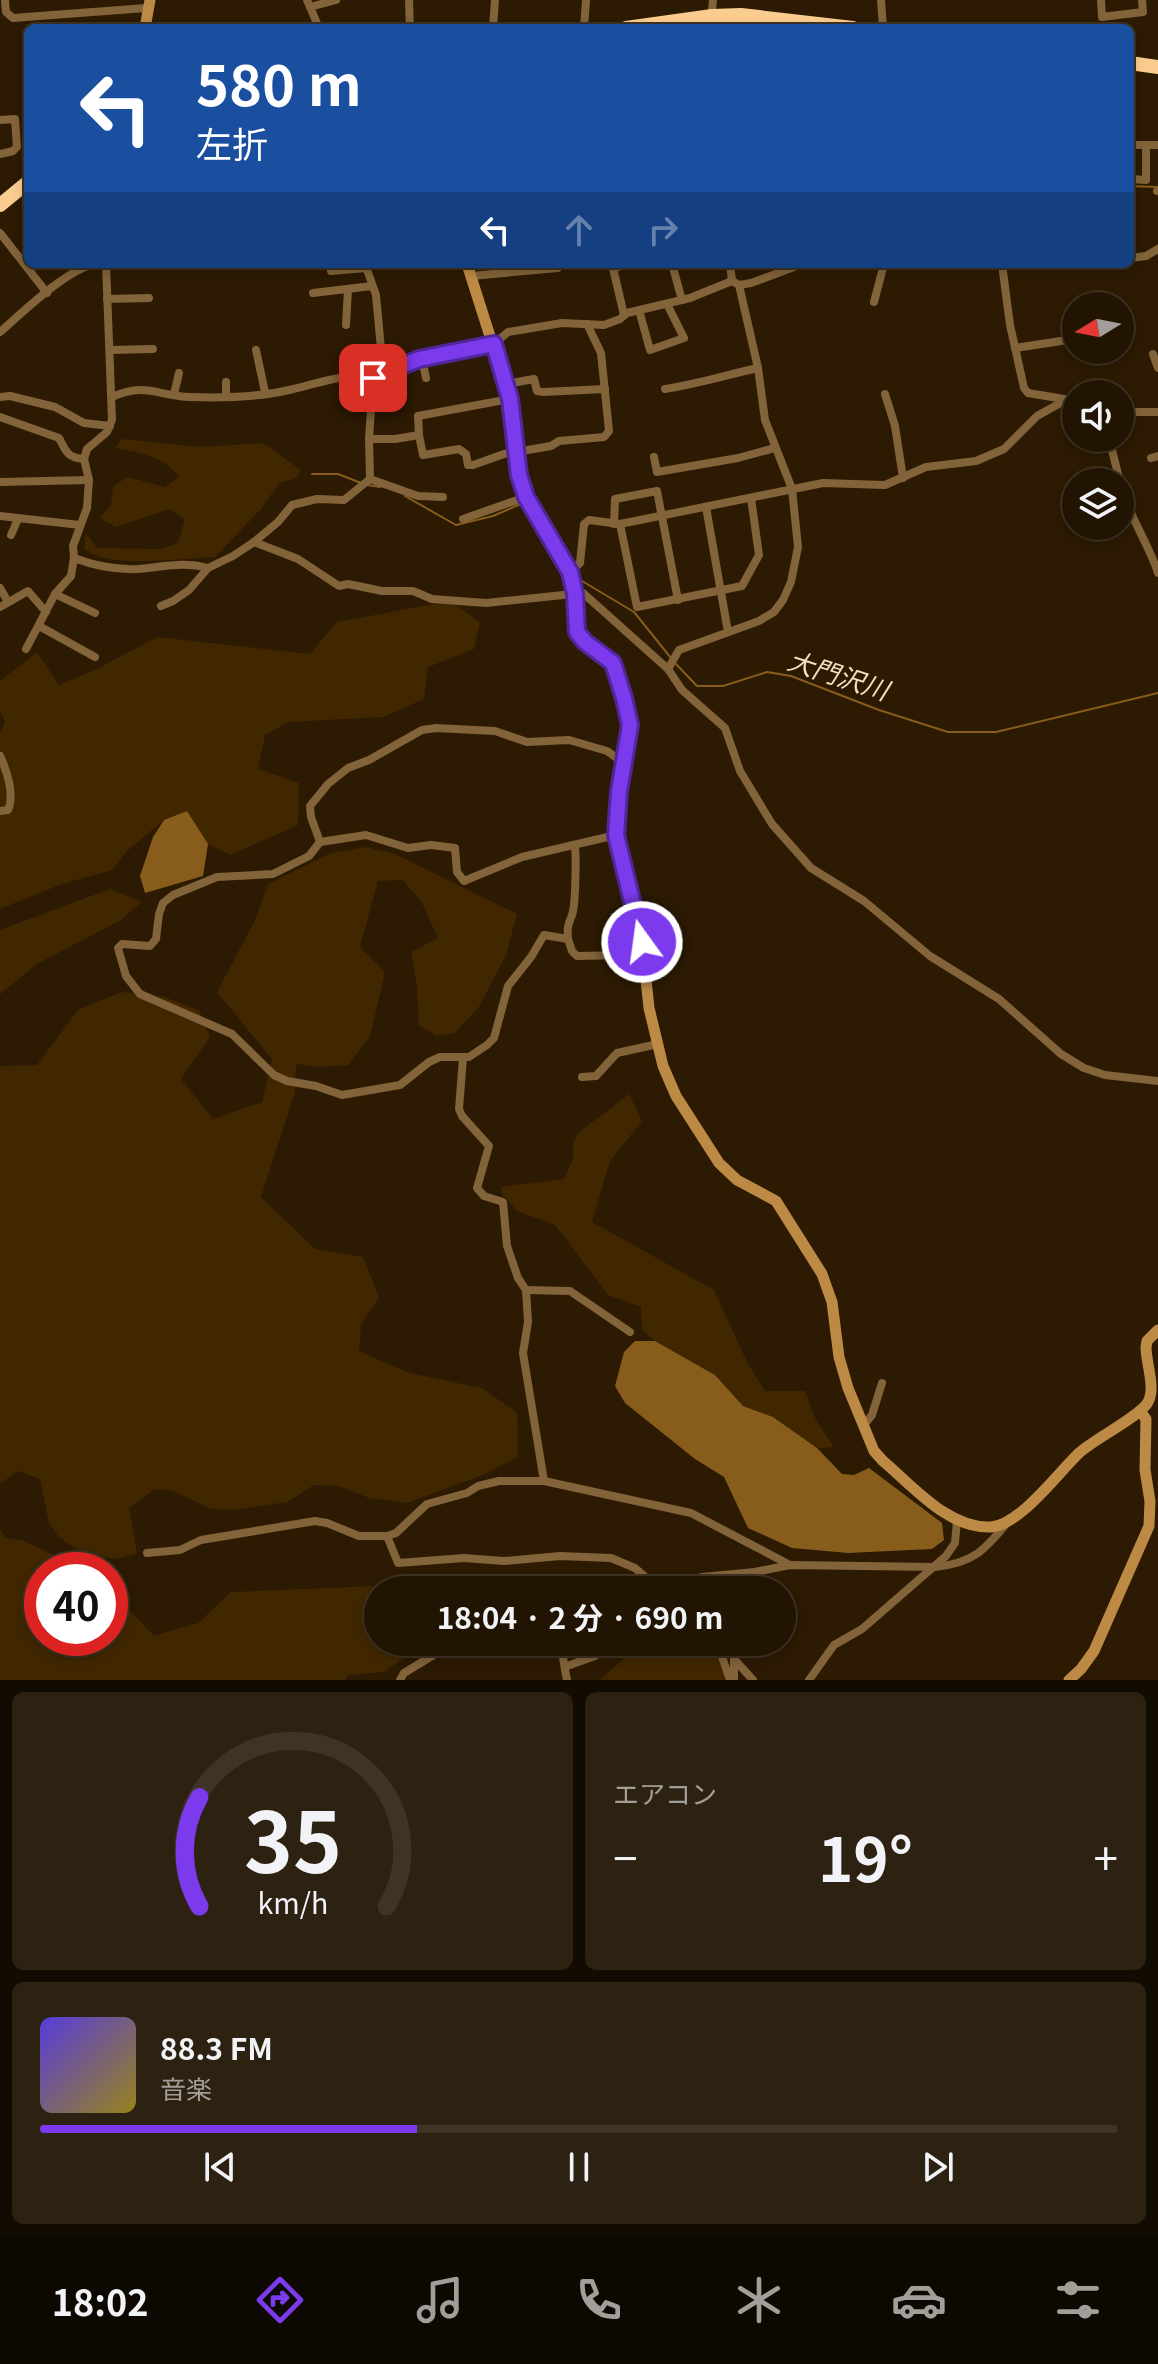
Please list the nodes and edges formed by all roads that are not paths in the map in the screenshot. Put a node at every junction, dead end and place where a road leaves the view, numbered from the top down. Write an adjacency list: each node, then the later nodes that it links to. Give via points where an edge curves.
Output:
1 (5, 0): 12 (street, via 9,16)
2 (336, 0): 11 (street)
3 (409, 0): 17 (street)
4 (495, 0): 18 (street)
5 (586, 0): 19 (street)
6 (713, 0): 13 (street)
7 (881, 0): 22 (street)
8 (1101, 0): 9 (street, via 1102,17 1143,12)
9 (1142, 0)
10 (146, 3): 12 (street); 15 (street)
11 (309, 4): 16 (street)
12 (33, 16): 14 (street)
13 (711, 22): 20 (highway); 21 (highway, via 741,15)
14 (34, 24)
15 (145, 24)
16 (317, 24)
17 (410, 24)
18 (493, 24)
19 (584, 24)
20 (683, 24)
21 (819, 24)
22 (883, 24)
23 (1134, 64): 24 (highway)
24 (1158, 67)
25 (0, 120): 29 (street, via 15,119 17,147)
26 (1134, 145): 27 (street)
27 (1146, 145): 28 (street); 30 (street, via 1146,180)
28 (1158, 145)
29 (0, 154)
30 (1134, 179)
31 (24, 185): 32 (highway)
32 (0, 205)
33 (0, 233): 36 (street)
34 (1158, 249): 35 (street)
35 (1134, 258)
36 (24, 264)
37 (27, 268): 54 (street)
38 (82, 268): 54 (street)
39 (106, 268): 57 (street)
40 (352, 268): 50 (street)
41 (367, 268): 52 (street)
42 (558, 268): 49 (street)
43 (612, 268): 62 (street)
44 (673, 268): 58 (street)
45 (731, 268): 51 (street)
46 (791, 268): 51 (street, via 751,283)
47 (883, 268): 59 (street)
48 (1003, 268): 68 (street)
49 (469, 270): 67 (street)
50 (331, 271)
51 (735, 283): 58 (street); 74 (street)
52 (372, 286): 53 (street); 76 (street)
53 (348, 289): 55 (street); 64 (street)
54 (47, 293): 65 (street)
55 (313, 293)
56 (149, 298): 57 (street)
57 (107, 299): 70 (street)
58 (682, 300): 60 (street)
59 (874, 302)
60 (667, 304): 61 (street); 61 (street, via 684,338 650,350)
61 (639, 310): 62 (street)
62 (624, 315): 63 (street, via 604,325)
63 (587, 324): 67 (street, via 508,332); 82 (street, via 601,353)
64 (346, 325)
65 (0, 332)
66 (1061, 341): 68 (street)
67 (494, 344): 73 (street); 81 (street)
68 (1015, 348): 91 (street, via 1028,393)
69 (153, 349): 70 (street)
70 (110, 350): 89 (street)
71 (256, 350): 84 (street)
72 (1153, 354): 75 (street)
73 (422, 359): 76 (street); 79 (street)
74 (758, 368): 83 (street, via 710,383); 99 (street)
75 (1158, 368)
76 (383, 371): 78 (street)
77 (179, 373): 85 (street)
78 (373, 378): 84 (street, via 352,376); 98 (street)
79 (426, 378)
80 (226, 382): 87 (street)
81 (506, 384): 82 (street, via 534,379 537,391 543,392); 90 (street)
82 (605, 389): 100 (street, via 609,431 604,437)
83 (665, 389)
84 (265, 392): 87 (street)
85 (174, 394): 87 (street); 89 (street, via 131,389)
86 (885, 394): 103 (street)
87 (226, 396)
88 (0, 397): 96 (street, via 55,407 84,423)
89 (112, 397): 96 (street)
90 (510, 399): 97 (street, via 418,416); 100 (street)
91 (1062, 401)
92 (1062, 402): 103 (street, via 1037,416 1004,449 976,461 926,467)
93 (1134, 412): 94 (street)
94 (1158, 412)
95 (0, 417): 102 (street, via 59,438 72,458)
96 (110, 426): 102 (street)
97 (419, 435): 98 (street); 100 (street, via 423,455 459,449 468,465)
98 (369, 439): 104 (street)
99 (775, 448): 101 (street, via 657,472); 107 (street)
100 (517, 452): 109 (street)
101 (654, 457)
102 (84, 459): 105 (street)
103 (903, 478): 107 (street, via 885,485 832,482)
104 (370, 479): 108 (street, via 418,496); 120 (street, via 344,500 292,505)
105 (89, 480): 106 (street); 118 (street)
106 (0, 482)
107 (792, 489): 110 (street); 136 (street, via 798,547 788,591 774,612)
108 (443, 497)
109 (526, 497): 116 (street); 124 (street)
110 (751, 498): 111 (street); 127 (street, via 759,555 742,586)
111 (706, 507): 114 (street); 127 (street)
112 (1134, 515): 121 (street)
113 (0, 516): 115 (street)
114 (663, 516): 117 (street); 117 (street, via 657,491 615,499); 130 (street)
115 (18, 519): 118 (street); 119 (street)
116 (463, 519)
117 (617, 524): 124 (street, via 584,524 580,563); 130 (street, via 637,607)
118 (80, 525): 122 (street)
119 (11, 535)
120 (254, 542): 123 (street); 129 (street, via 298,559 339,586 486,603)
121 (1153, 545): 125 (street)
122 (74, 558): 123 (street, via 105,567 190,563); 128 (street, via 71,576)
123 (208, 568): 132 (street, via 189,590)
124 (570, 572): 129 (street)
125 (1158, 573)
126 (0, 588): 131 (street)
127 (721, 592): 130 (street); 136 (street)
128 (55, 594): 133 (street); 134 (street)
129 (575, 594): 139 (street, via 583,593); 141 (street, via 577,632 613,663 619,676 630,725)
130 (678, 600)
131 (4, 604): 133 (street, via 28,591)
132 (161, 606)
133 (46, 612): 135 (street)
134 (95, 613)
135 (39, 626): 137 (street); 138 (street)
136 (728, 632): 139 (street, via 679,650)
137 (26, 649)
138 (95, 657)
139 (672, 662): 151 (street, via 682,690 725,728 740,771 772,824 811,868 864,901 930,956 999,999 1061,1054 1105,1075)
140 (0, 756): 142 (street, via 11,801 8,810)
141 (625, 764): 143 (street); 144 (street, via 607,751 569,740 527,742 495,731 422,730 328,784 310,806)
142 (0, 811)
143 (616, 835): 145 (street); 147 (street)
144 (320, 842): 145 (street, via 366,835 408,848 455,848 457,872 464,881 522,857); 149 (street, via 309,856 273,874 217,877 173,895 163,903 150,946 118,948 132,987 232,1034 274,1075 333,1094 391,1088 440,1057)
145 (575, 845): 146 (street)
146 (568, 939): 147 (street, via 577,956); 149 (street, via 544,935 508,986 494,1038)
147 (645, 960): 148 (street)
148 (658, 1044): 150 (street, via 617,1053 596,1076); 158 (street, via 676,1096 719,1163 737,1180 776,1201 822,1274 832,1302 839,1357)
149 (463, 1058): 152 (street, via 459,1109 489,1146 477,1188 503,1202 507,1246)
150 (582, 1077)
151 (1158, 1081)
152 (526, 1290): 154 (street, via 570,1291); 159 (street, via 523,1353)
153 (1158, 1330): 156 (street, via 1146,1347)
154 (630, 1332)
155 (882, 1383): 158 (street)
156 (1154, 1398): 157 (street)
157 (1140, 1411): 161 (street, via 1088,1445); 178 (street, via 1146,1419 1149,1526 1094,1651)
158 (864, 1425): 160 (street, via 883,1461)
159 (544, 1481): 162 (street, via 478,1486 427,1504); 164 (street, via 691,1513)
160 (957, 1520): 161 (street, via 990,1527); 165 (street, via 955,1543)
161 (1010, 1520): 165 (street, via 971,1558)
162 (387, 1536): 163 (street, via 359,1536 315,1521); 166 (street, via 398,1563 611,1558)
163 (147, 1553)
164 (790, 1565): 165 (street); 167 (street)
165 (935, 1567): 177 (street, via 862,1629 834,1645)
166 (644, 1576)
167 (713, 1576)
168 (432, 1656): 173 (street)
169 (562, 1656): 172 (street)
170 (595, 1656): 172 (street)
171 (723, 1656): 175 (street)
172 (567, 1666): 174 (street)
173 (400, 1680)
174 (567, 1680)
175 (732, 1680): 176 (street, via 734,1659)
176 (753, 1680)
177 (809, 1680)
178 (1069, 1680)

